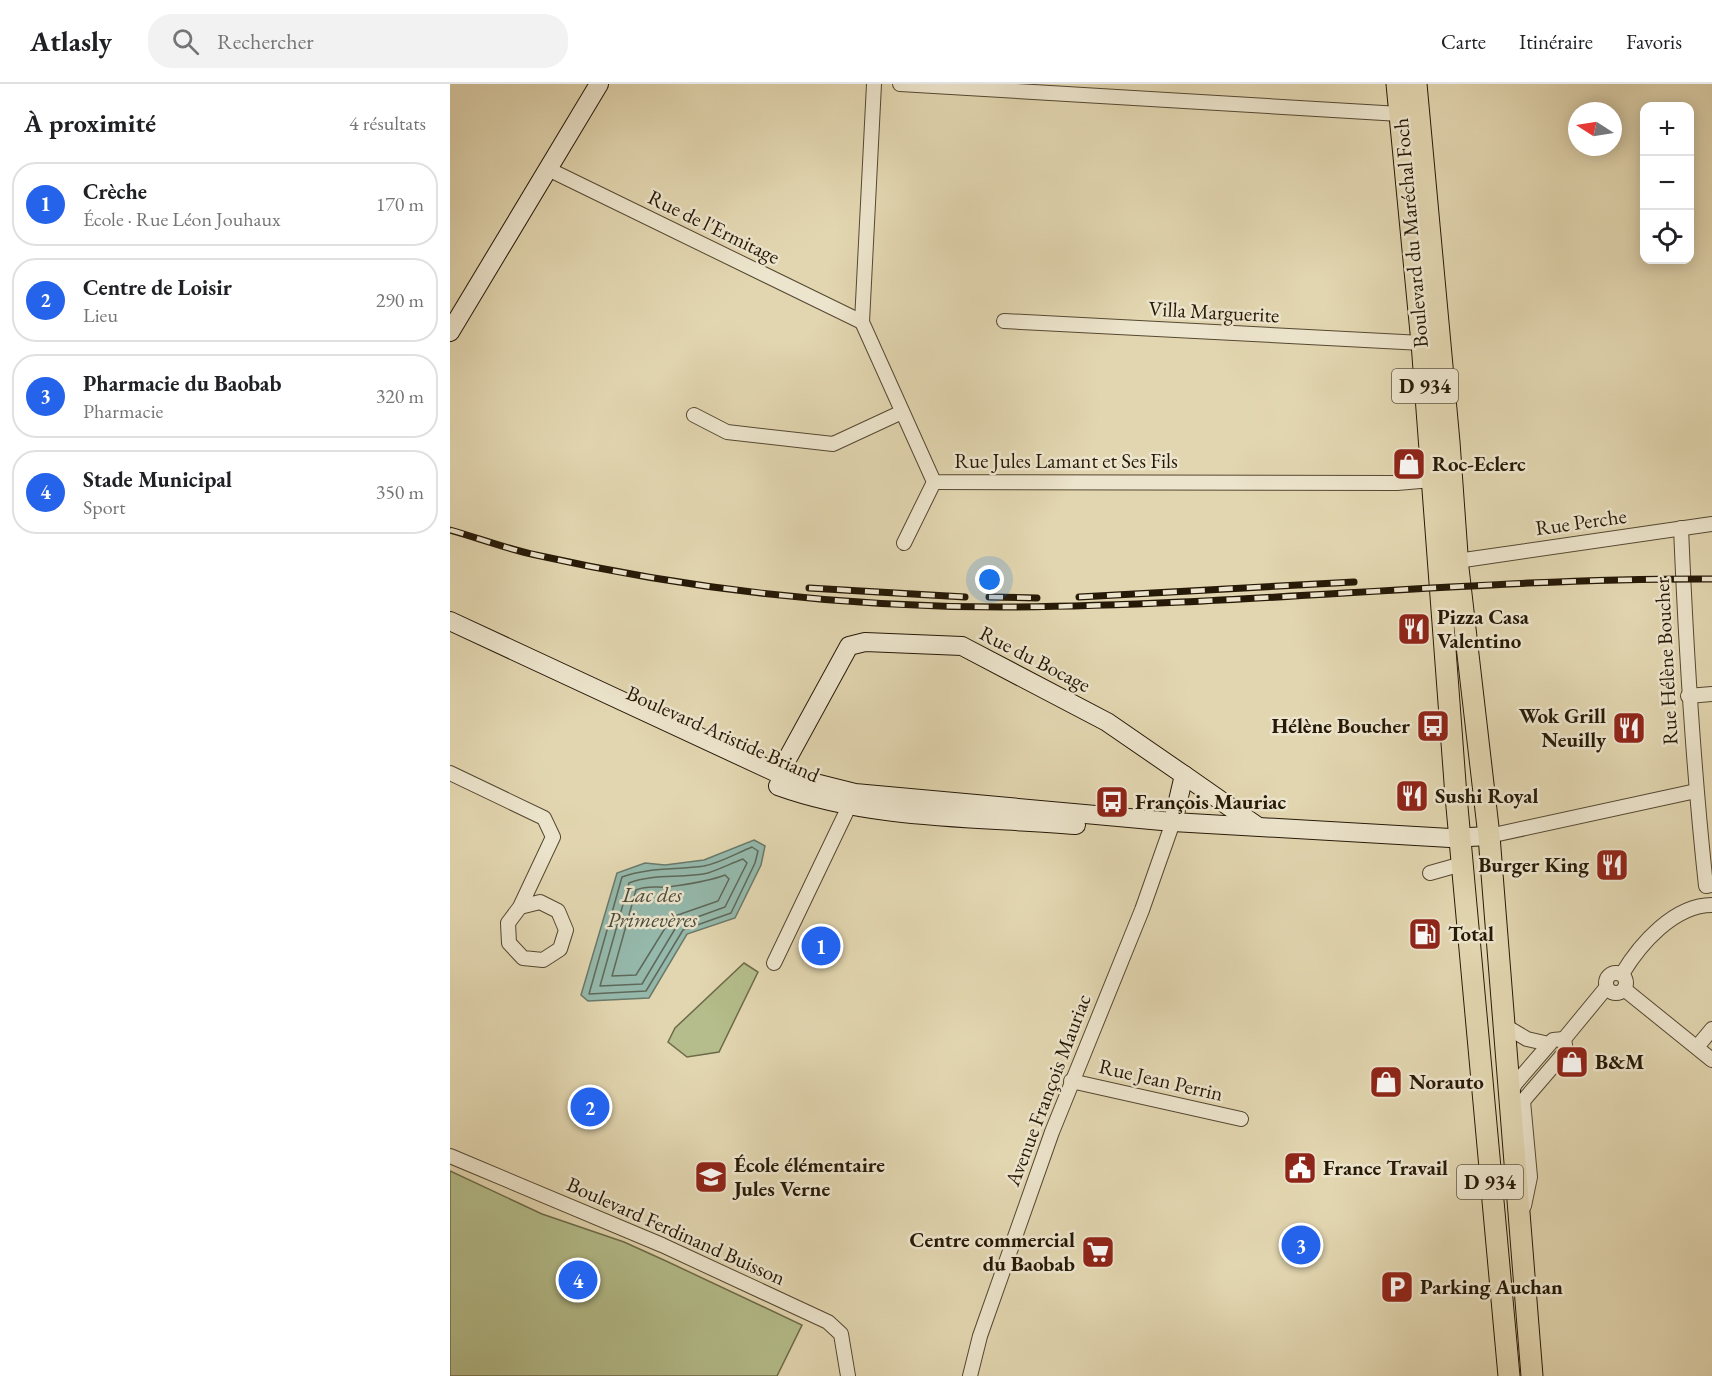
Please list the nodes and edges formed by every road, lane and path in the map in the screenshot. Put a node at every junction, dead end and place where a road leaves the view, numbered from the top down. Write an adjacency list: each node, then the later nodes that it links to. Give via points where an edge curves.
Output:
1 (599, 84): 7 (main road)
2 (874, 84): 9 (street, Rue Jules Lamant et Ses Fils)
3 (900, 84): 6 (street)
4 (1397, 84): 6 (main road, Boulevard du Maréchal Foch / D 934)
5 (1416, 84): 19 (main road, Boulevard du Maréchal Foch / D 934)
6 (1400, 114): 11 (main road, Boulevard du Maréchal Foch / D 934)
7 (548, 169): 9 (street, Rue de l'Ermitage); 10 (main road)
8 (1004, 321): 11 (street, Villa Marguerite)
9 (862, 322): 12 (street, Rue Jules Lamant et Ses Fils)
10 (450, 332)
11 (1422, 343): 14 (main road, Boulevard du Maréchal Foch / D 934)
12 (902, 412): 13 (street, via 833,444 727,432); 15 (street, Rue Jules Lamant et Ses Fils)
13 (694, 415)
14 (1432, 480): 15 (street, Rue Jules Lamant et Ses Fils); 22 (main road, Boulevard du Maréchal Foch / D 934)
15 (934, 482): 18 (street)
16 (1712, 524): 17 (street, Rue Perche)
17 (1681, 528): 19 (street, Rue Perche); 24 (street, Rue Hélène Boucher)
18 (904, 543)
19 (1457, 561): 32 (main road, Boulevard du Maréchal Foch / D 934)
20 (450, 621): 26 (main road, Boulevard Aristide Briand)
21 (450, 634): 29 (main road, Boulevard Aristide Briand, via 770,783 817,800)
22 (1448, 689): 32 (main road, via 1465,738 1474,819); 33 (main road, Boulevard du Maréchal Foch / D 934)
23 (1712, 694): 24 (street)
24 (1688, 696): 28 (street, Rue Hélène Boucher)
25 (450, 772): 38 (street, via 544,818 553,837)
26 (779, 774): 27 (main road, Rue du Bocage, via 849,646 864,642 962,646 1107,722); 29 (main road, Boulevard Aristide Briand)
27 (1184, 776): 30 (main road); 31 (main road, Rue du Bocage)
28 (1696, 791): 32 (street); 36 (street, Rue Hélène Boucher, via 1706,886)
29 (853, 800): 30 (main road, Boulevard Aristide Briand, via 1119,827); 40 (street)
30 (1173, 822): 31 (main road, Boulevard Aristide Briand); 50 (street, Avenue François Mauriac, via 1142,910)
31 (1261, 828): 33 (main road, Boulevard Aristide Briand)
32 (1489, 836): 33 (main road, Boulevard Aristide Briand); 39 (main road, Boulevard du Maréchal Foch / D 934)
33 (1460, 838): 34 (main road, Boulevard du Maréchal Foch / D 934); 39 (main road, via 1477,861 1480,894)
34 (1462, 864): 35 (street); 51 (main road, Boulevard du Maréchal Foch / D 934)
35 (1430, 873)
36 (1712, 885)
37 (1712, 905): 41 (street, via 1702,905 1664,924 1651,934)
38 (520, 907): 38 (street, via 508,923 509,943 523,958 543,960 560,949 566,930 558,911 540,902)
39 (1495, 922): 44 (main road, Boulevard du Maréchal Foch / D 934)
40 (774, 963)
41 (1622, 974): 42 (street, via 1609,975); 43 (street)
42 (1606, 988): 43 (street, via 1615,993); 46 (street)
43 (1624, 989): 48 (street)
44 (1504, 1026): 47 (street, via 1520,1036); 52 (main road, Boulevard du Maréchal Foch / D 934)
45 (1712, 1029): 48 (street)
46 (1564, 1039): 47 (street); 52 (street, via 1566,1051)
47 (1549, 1044): 52 (street, via 1515,1084)
48 (1696, 1047): 49 (street)
49 (1712, 1060)
50 (1071, 1081): 53 (street, Rue Jean Perrin); 56 (street, Avenue François Mauriac, via 980,1336)
51 (1483, 1100): 52 (main road); 57 (main road, Boulevard du Maréchal Foch / D 934)
52 (1515, 1100): 58 (main road, Boulevard du Maréchal Foch / D 934)
53 (1241, 1119)
54 (450, 1156): 55 (street, Boulevard Ferdinand Buisson, via 662,1245 828,1322 841,1334)
55 (848, 1376)
56 (970, 1376)
57 (1509, 1376)
58 (1532, 1376)

